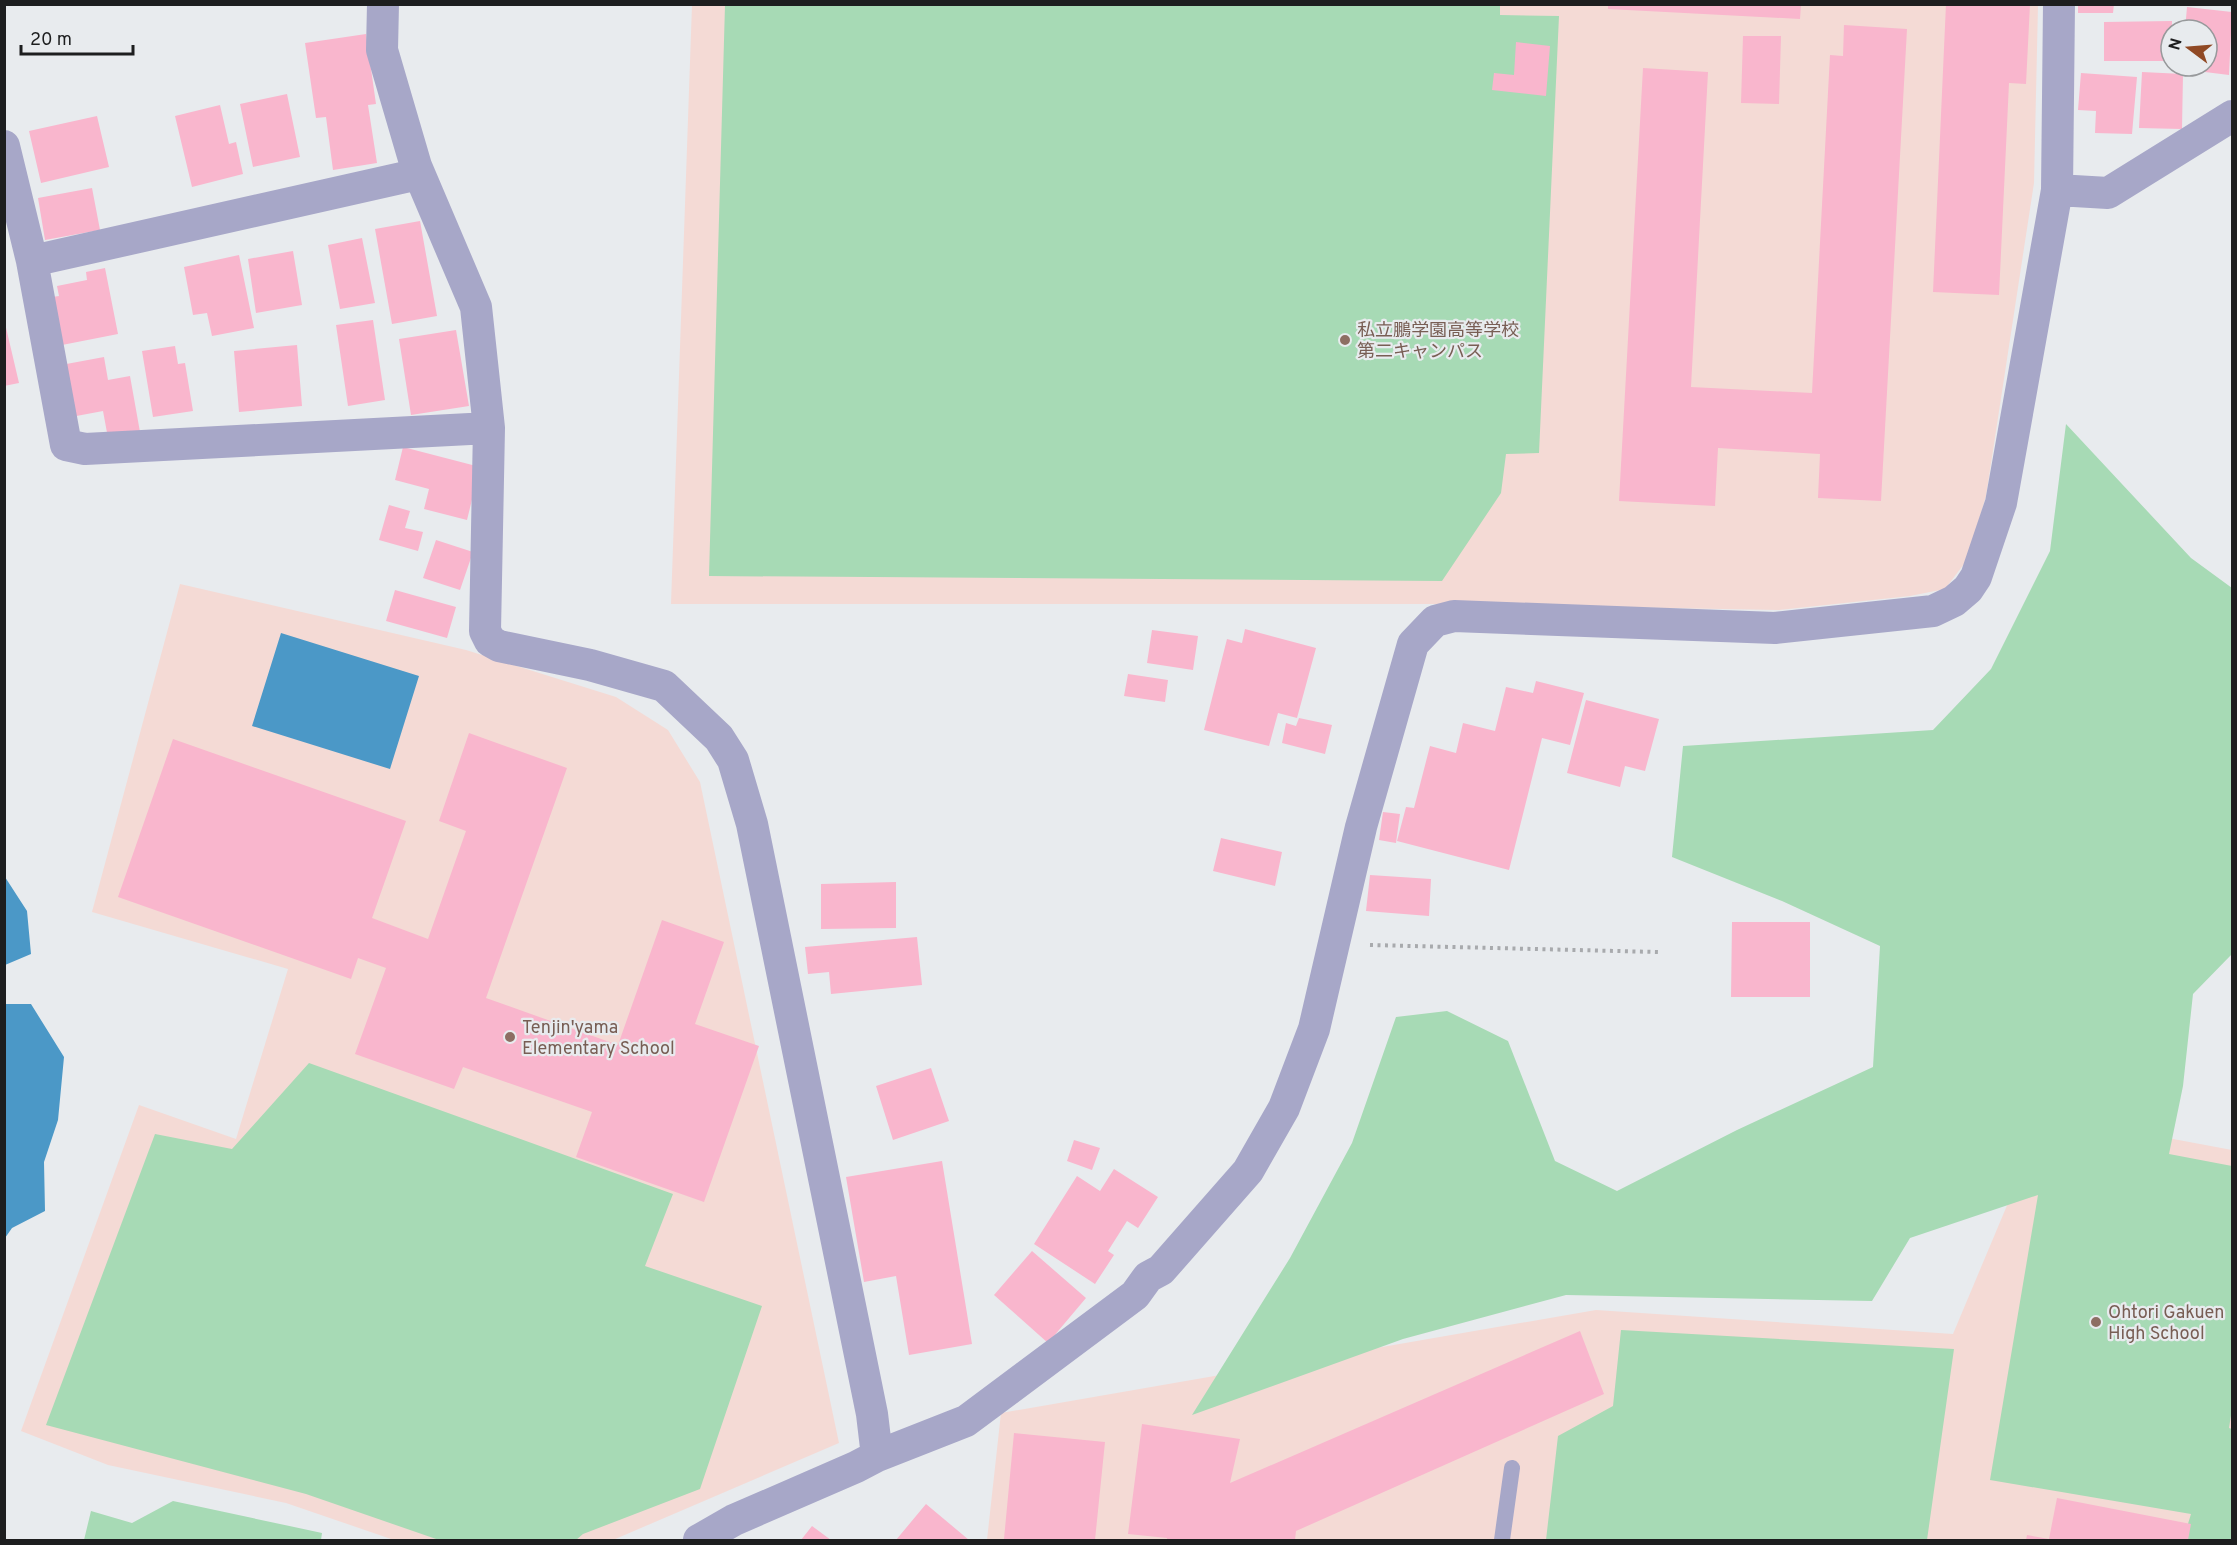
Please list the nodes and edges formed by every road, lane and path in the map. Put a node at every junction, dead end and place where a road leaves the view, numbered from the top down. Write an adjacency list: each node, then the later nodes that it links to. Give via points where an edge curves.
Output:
1 (383, 4): 5 (street, via 382,50)
2 (2060, 4): 6 (street)
3 (2232, 116): 6 (street, via 2108,192)
4 (4, 146): 7 (street)
5 (419, 174): 7 (street); 8 (street, via 476,307)
6 (2057, 190): 9 (street, via 2001,503 1976,577 1968,589 1933,611 1775,628 1454,616 1435,621 1413,644 1361,827)
7 (32, 261): 8 (street, via 66,445 85,449)
8 (489, 428): 11 (street, via 485,631 490,642 590,664 664,686 719,738 733,760 757,848 872,1414)
9 (1334, 944): 10 (path); 11 (street, via 1314,1029 1284,1108 1248,1171 1161,1270 1148,1277 1135,1295 966,1421)
10 (1658, 952)
11 (877, 1456): 13 (street, via 734,1520)
12 (1512, 1468): 14 (lane)
13 (699, 1540)
14 (1502, 1540)

